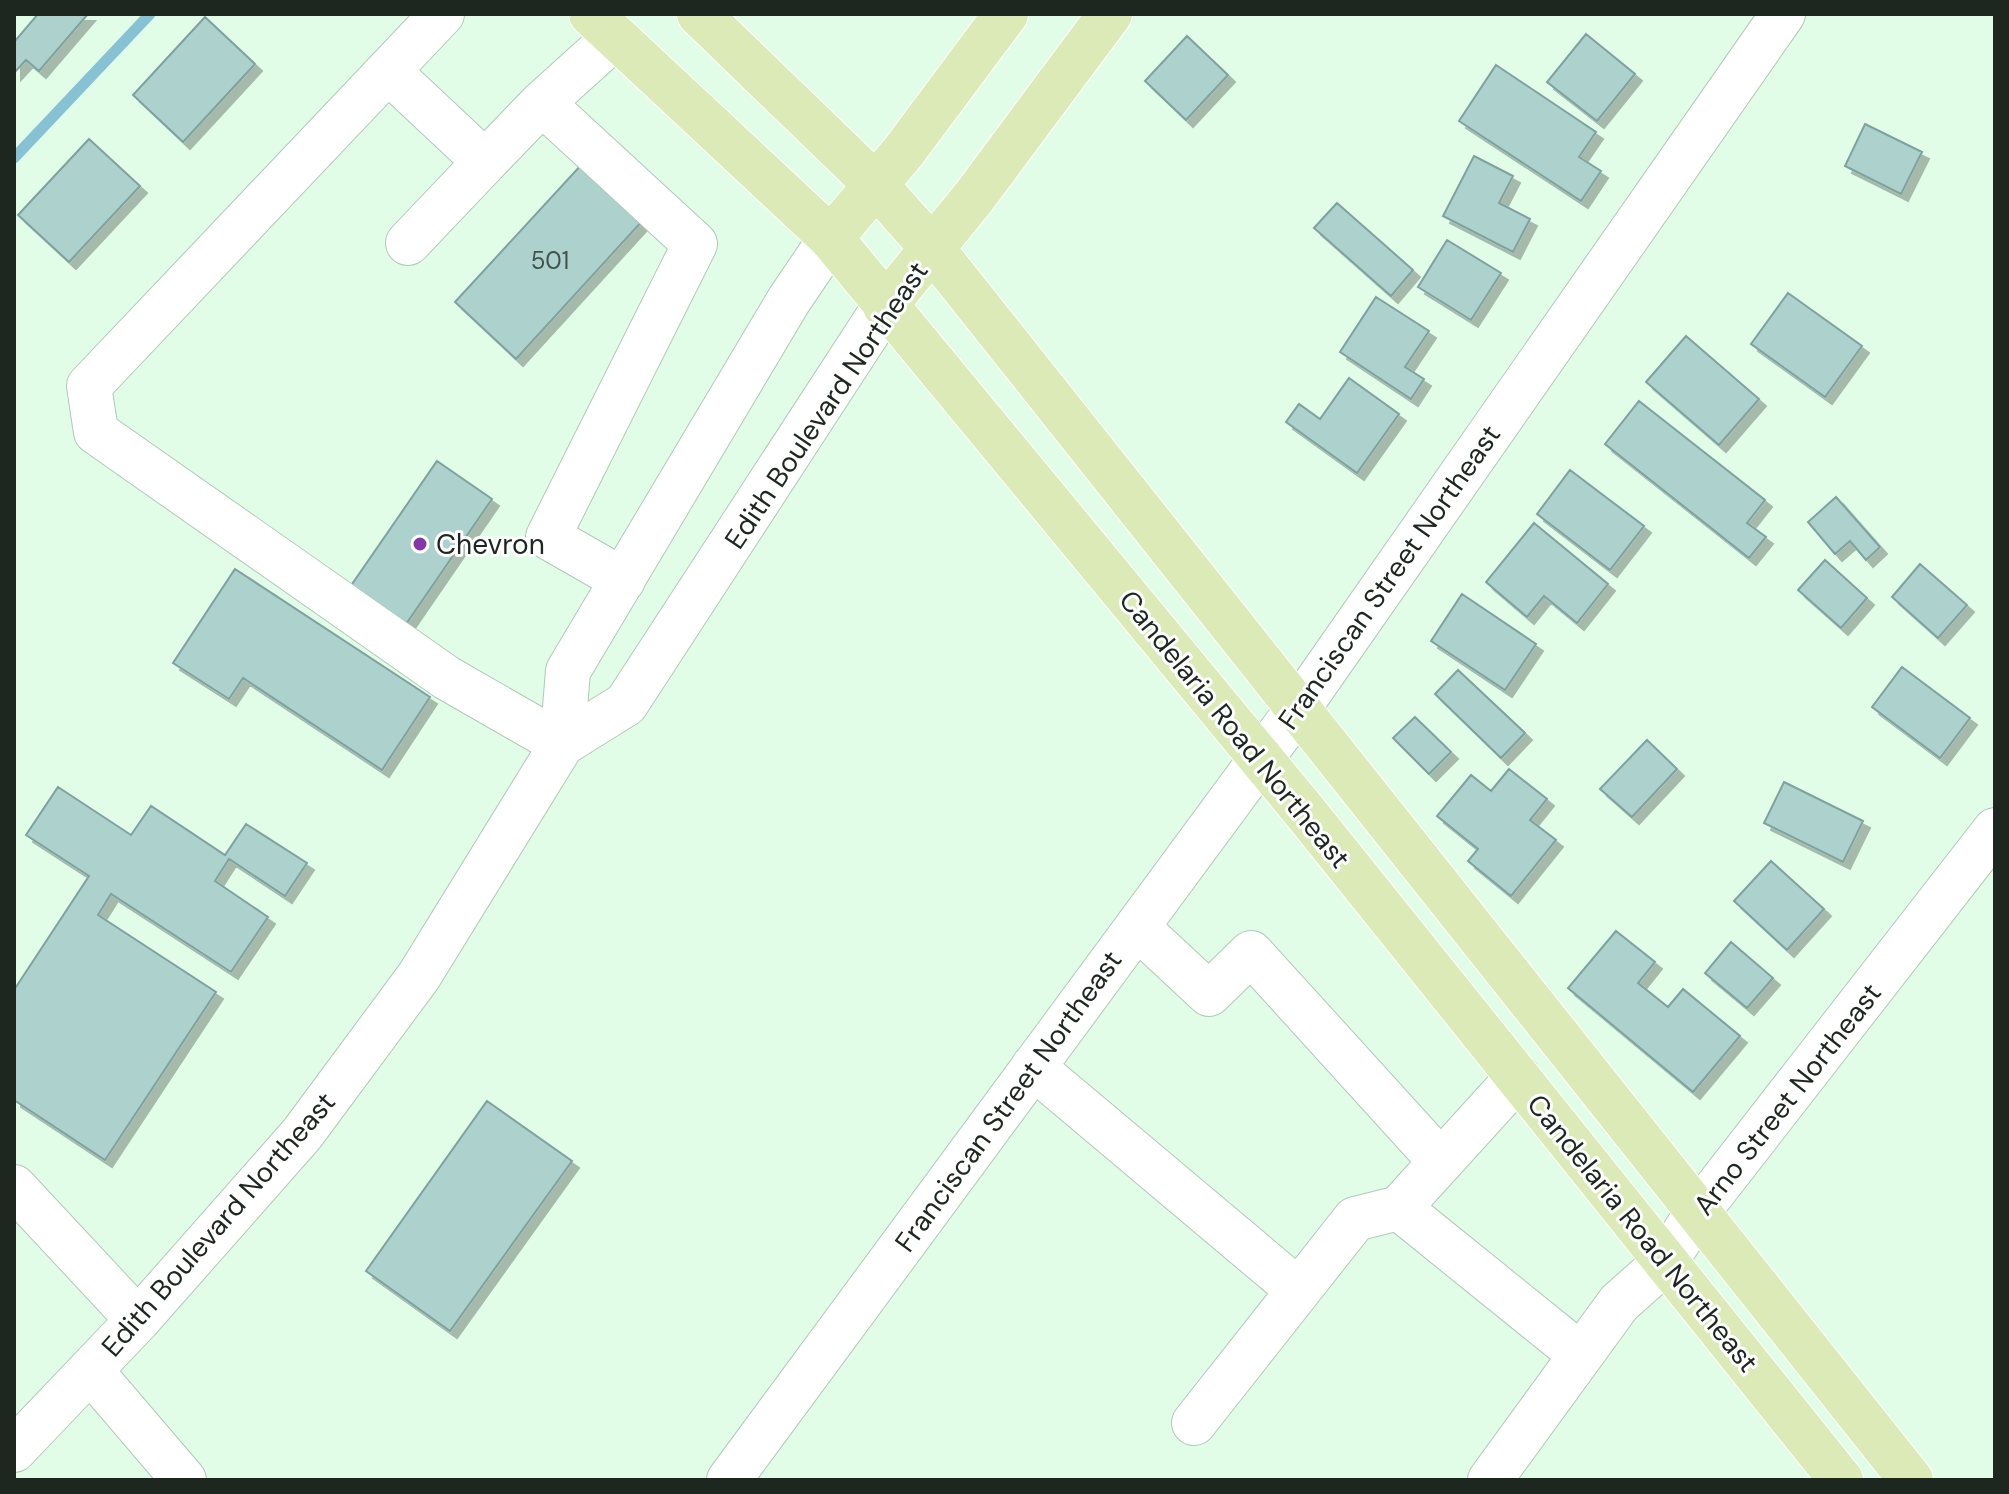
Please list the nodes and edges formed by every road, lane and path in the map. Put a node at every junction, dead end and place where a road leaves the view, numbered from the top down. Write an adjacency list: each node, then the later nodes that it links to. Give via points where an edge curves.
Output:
1 (442, 14): 7 (street)
2 (699, 14): 10 (main road, Candelaria Road Northeast)
3 (1006, 14): 10 (main road, Edith Boulevard Northeast)
4 (1110, 14): 13 (main road, Edith Boulevard Northeast)
5 (1783, 14): 16 (street, Franciscan Street Northeast)
6 (603, 25): 8 (street); 11 (main road, Candelaria Road Northeast)
7 (388, 71): 9 (street); 17 (street, via 89,386 96,432 447,678)
8 (542, 103): 9 (street); 15 (street, via 695,244 548,537)
9 (485, 162): 12 (street)
10 (877, 186): 11 (main road, Edith Boulevard Northeast); 13 (main road, Candelaria Road Northeast)
11 (831, 238): 14 (main road, Candelaria Road Northeast); 15 (street, Edith Boulevard Northeast)
12 (408, 243)
13 (932, 248): 14 (main road, Edith Boulevard Northeast); 16 (main road, Candelaria Road Northeast)
14 (885, 306): 17 (street, Edith Boulevard Northeast, via 626,704); 18 (main road, Candelaria Road Northeast)
15 (623, 580): 17 (street, Edith Boulevard Northeast, via 568,671)
16 (1297, 710): 18 (street, Franciscan Street Northeast); 26 (main road, Candelaria Road Northeast)
17 (562, 744): 29 (street, Edith Boulevard Northeast, via 419,976 302,1134)
18 (1260, 759): 20 (street, Franciscan Street Northeast); 22 (main road, Candelaria Road Northeast)
19 (1995, 830): 26 (street, Arno Street Northeast)
20 (1137, 927): 21 (street, Franciscan Street Northeast); 23 (street, via 1209,994 1251,953)
21 (1033, 1067): 28 (street); 35 (street, Franciscan Street Northeast)
22 (1518, 1077): 23 (street); 27 (main road, Candelaria Road Northeast)
23 (1440, 1161): 25 (street)
24 (14, 1187): 29 (street)
25 (1399, 1208): 28 (street, via 1355,1219); 30 (street)
26 (1697, 1213): 27 (street, Arno Street Northeast); 38 (main road, Candelaria Road Northeast)
27 (1665, 1262): 30 (street, Arno Street Northeast, via 1619,1303); 37 (main road, Candelaria Road Northeast)
28 (1298, 1290): 32 (street)
29 (138, 1320): 31 (street, Edith Boulevard Northeast)
30 (1581, 1355): 36 (street, Arno Street Northeast)
31 (90, 1370): 33 (street, Edith Boulevard Northeast); 34 (street)
32 (1194, 1423)
33 (14, 1450)
34 (184, 1480)
35 (729, 1480)
36 (1490, 1480)
37 (1841, 1480)
38 (1911, 1480)

